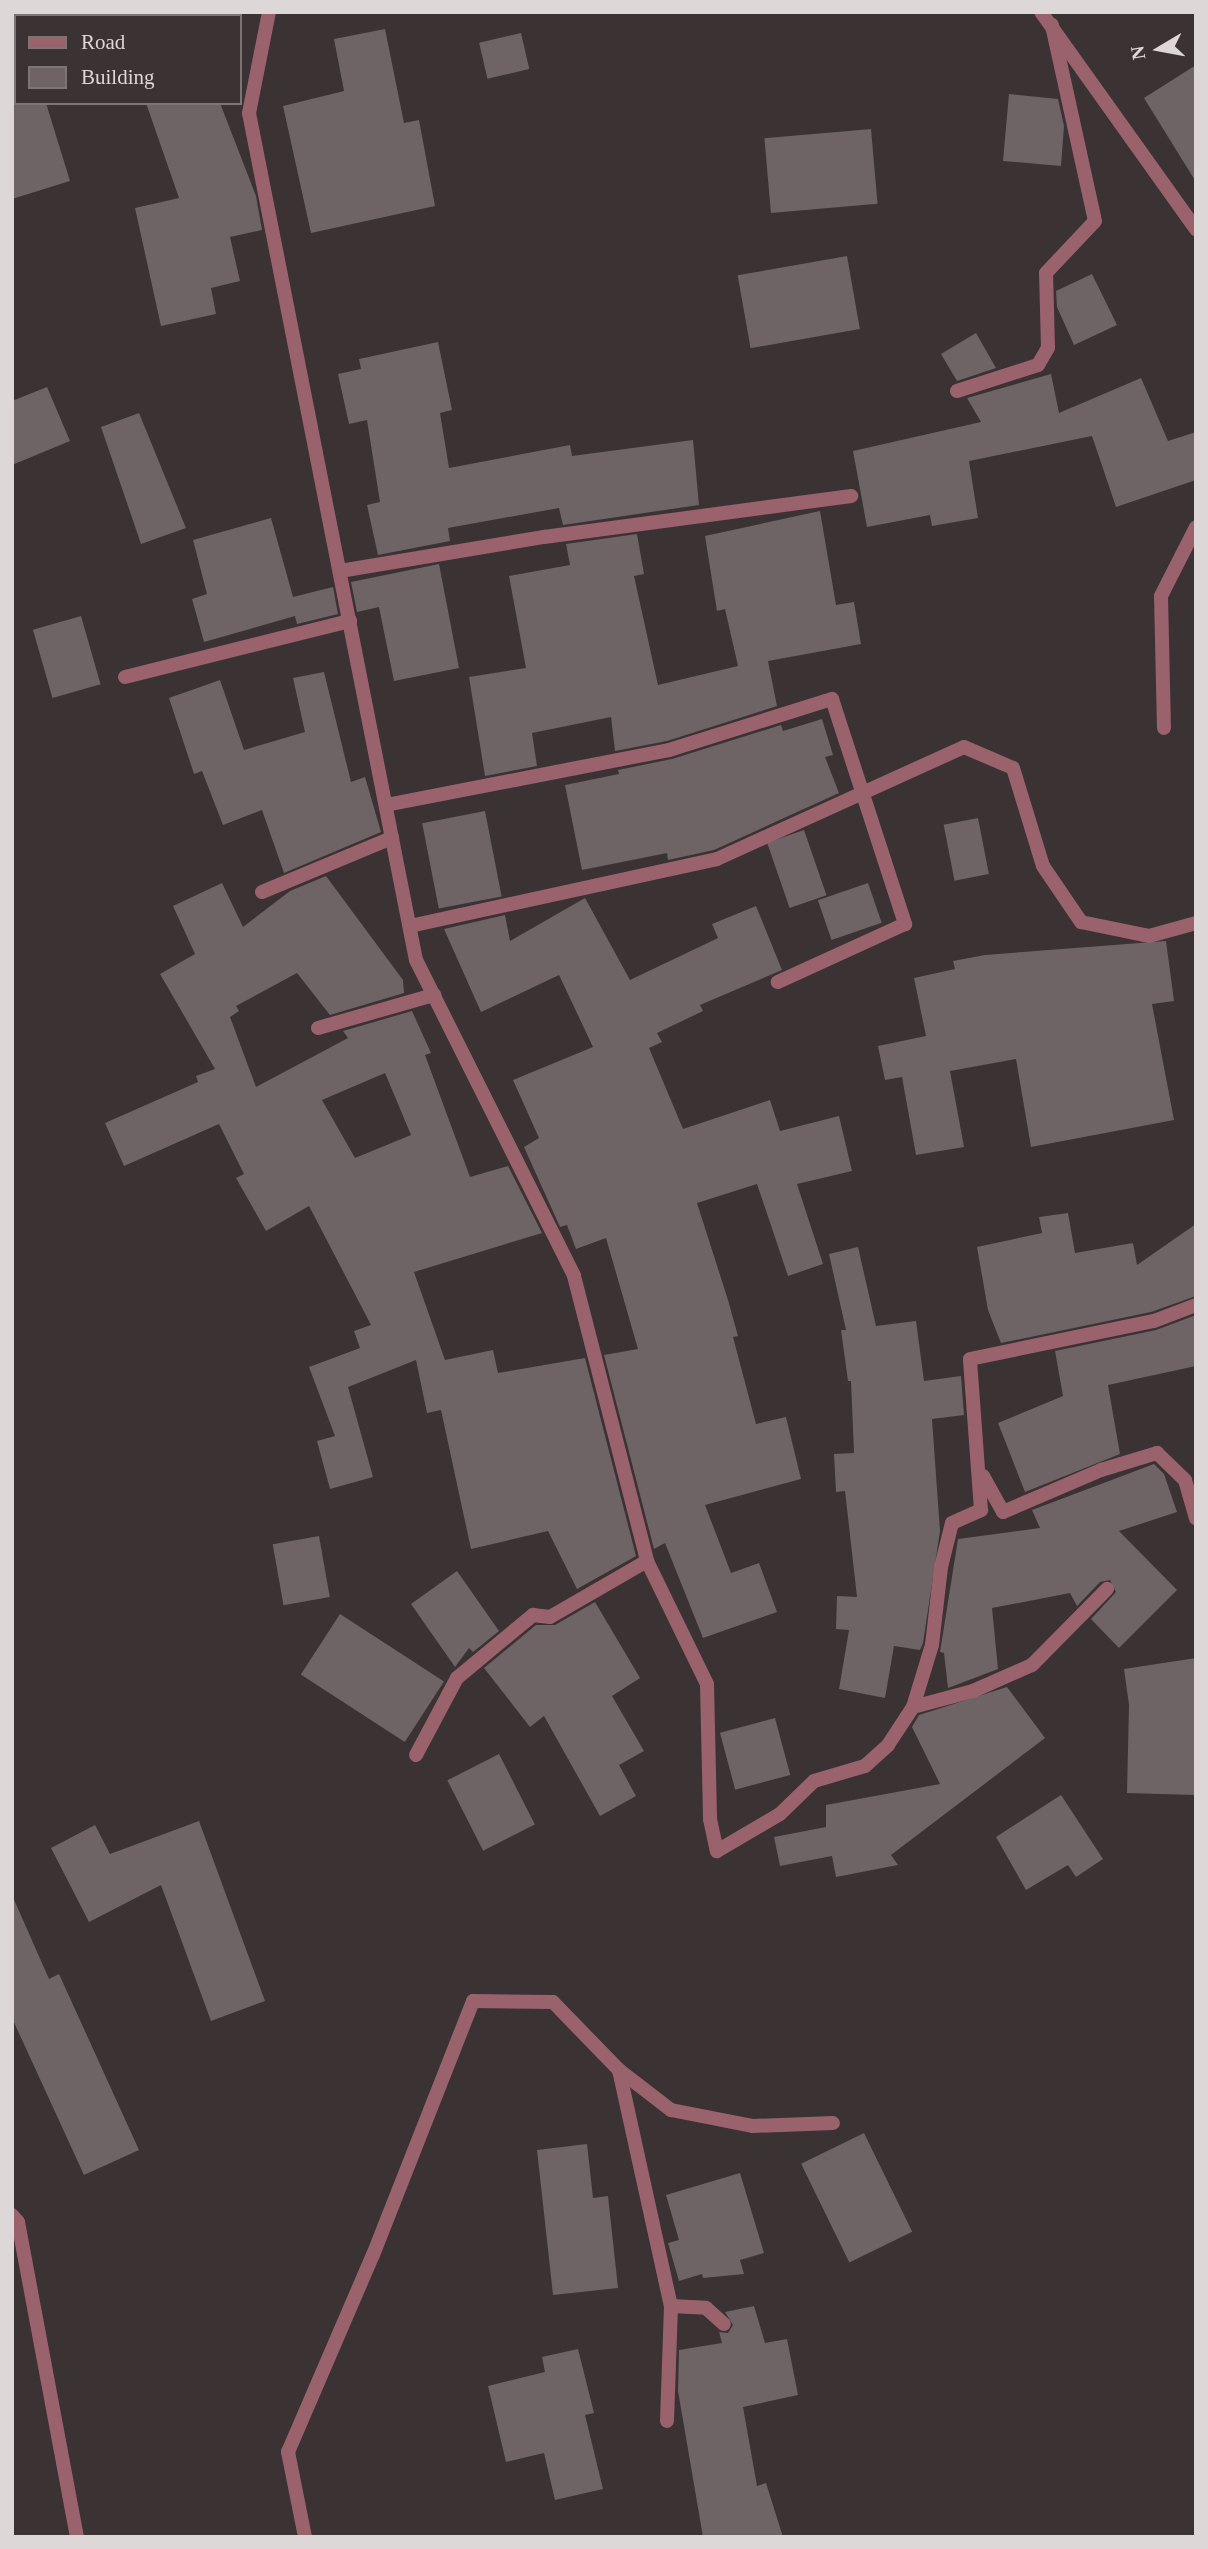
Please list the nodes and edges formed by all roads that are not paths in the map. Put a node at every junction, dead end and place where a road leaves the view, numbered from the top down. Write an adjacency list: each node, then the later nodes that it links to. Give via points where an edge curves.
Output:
1 (269, 12): 8 (street, via 249,113)
2 (1041, 12): 3 (street)
3 (1052, 25): 4 (street); 5 (street, via 1095,221 1046,273 1048,348 1038,365)
4 (1196, 229)
5 (957, 391)
6 (851, 496): 8 (street, via 544,537)
7 (1196, 527): 11 (street, via 1161,596)
8 (340, 571): 9 (street)
9 (350, 621): 10 (street); 13 (street)
10 (125, 677)
11 (1164, 728)
12 (860, 791): 13 (street, via 832,699 669,750); 16 (street, via 964,747 1013,768 1044,866 1081,922 1149,936); 17 (street, via 717,859); 18 (street, via 905,924)
13 (386, 805): 14 (street)
14 (392, 838): 15 (street); 17 (street)
15 (262, 892)
16 (1196, 923)
17 (410, 926): 19 (street, via 416,960)
18 (778, 982)
19 (434, 995): 20 (street); 24 (street, via 574,1276)
20 (317, 1028)
21 (1196, 1305): 22 (street, via 1154,1321 970,1359)
22 (980, 1471): 23 (street, via 1003,1512 1101,1470 1157,1453 1185,1480); 26 (street, via 981,1510 952,1523 941,1567 932,1645)
23 (1196, 1518)
24 (647, 1561): 26 (street, via 707,1684 710,1819 718,1851 780,1814 814,1781 865,1766 888,1745); 27 (street, via 550,1617 533,1615 457,1678)
25 (1107, 1589): 26 (street, via 1031,1665 973,1691)
26 (913, 1707)
27 (416, 1755)
28 (619, 2070): 29 (street, via 671,2110 753,2126); 31 (street); 35 (street, via 553,2002 473,2001 373,2255 288,2452)
29 (833, 2123)
30 (12, 2215): 34 (street, via 18,2222)
31 (671, 2306): 32 (street, via 706,2308); 33 (street)
32 (724, 2324)
33 (667, 2421)
34 (78, 2537)
35 (305, 2537)

